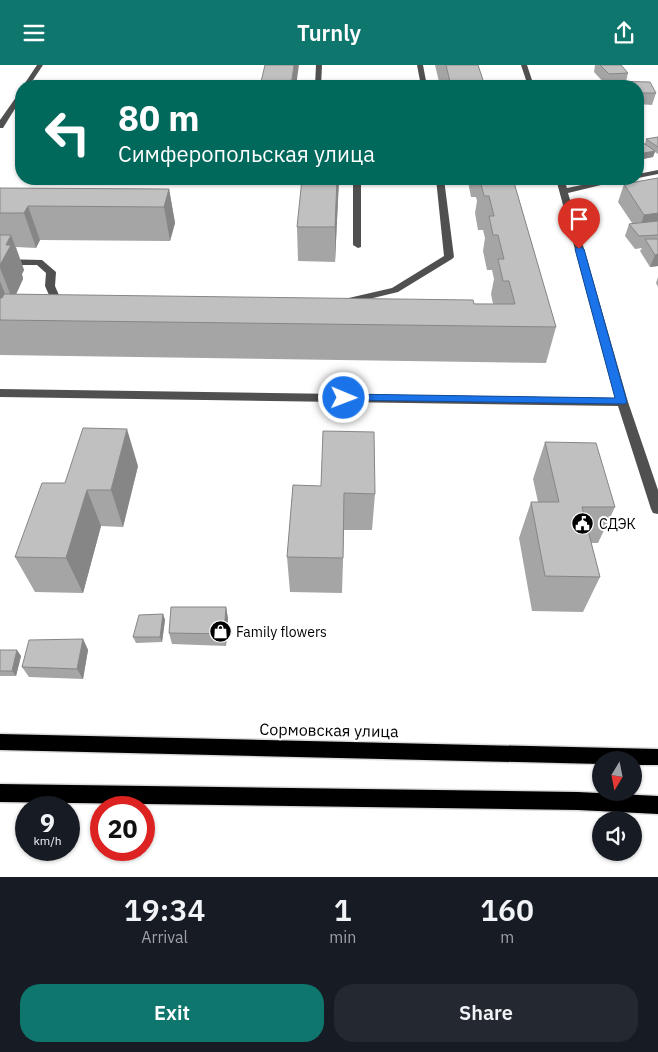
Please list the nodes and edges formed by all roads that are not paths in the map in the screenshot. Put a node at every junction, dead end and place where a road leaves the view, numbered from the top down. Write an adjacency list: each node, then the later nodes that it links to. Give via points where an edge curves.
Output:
1 (40, 65): 5 (street)
2 (319, 65): 6 (street)
3 (420, 65): 7 (street)
4 (524, 65): 8 (street)
5 (30, 80)
6 (318, 80)
7 (423, 80)
8 (529, 80)
9 (15, 103): 10 (street)
10 (0, 126)
11 (654, 172): 12 (street)
12 (658, 181)
13 (357, 185): 18 (street)
14 (441, 185): 20 (street, via 449,257 395,290)
15 (562, 185): 17 (street)
16 (593, 185): 17 (street)
17 (564, 191): 23 (street)
18 (358, 245)
19 (0, 262): 21 (street, via 39,261 51,273 50,286 58,304)
20 (330, 306)
21 (74, 309)
22 (0, 393): 23 (street)
23 (622, 402): 24 (street)
24 (658, 509)
25 (0, 742): 26 (main road, Сормовская улица)
26 (658, 757)
27 (0, 793): 28 (main road, via 578,801)
28 (658, 805)

